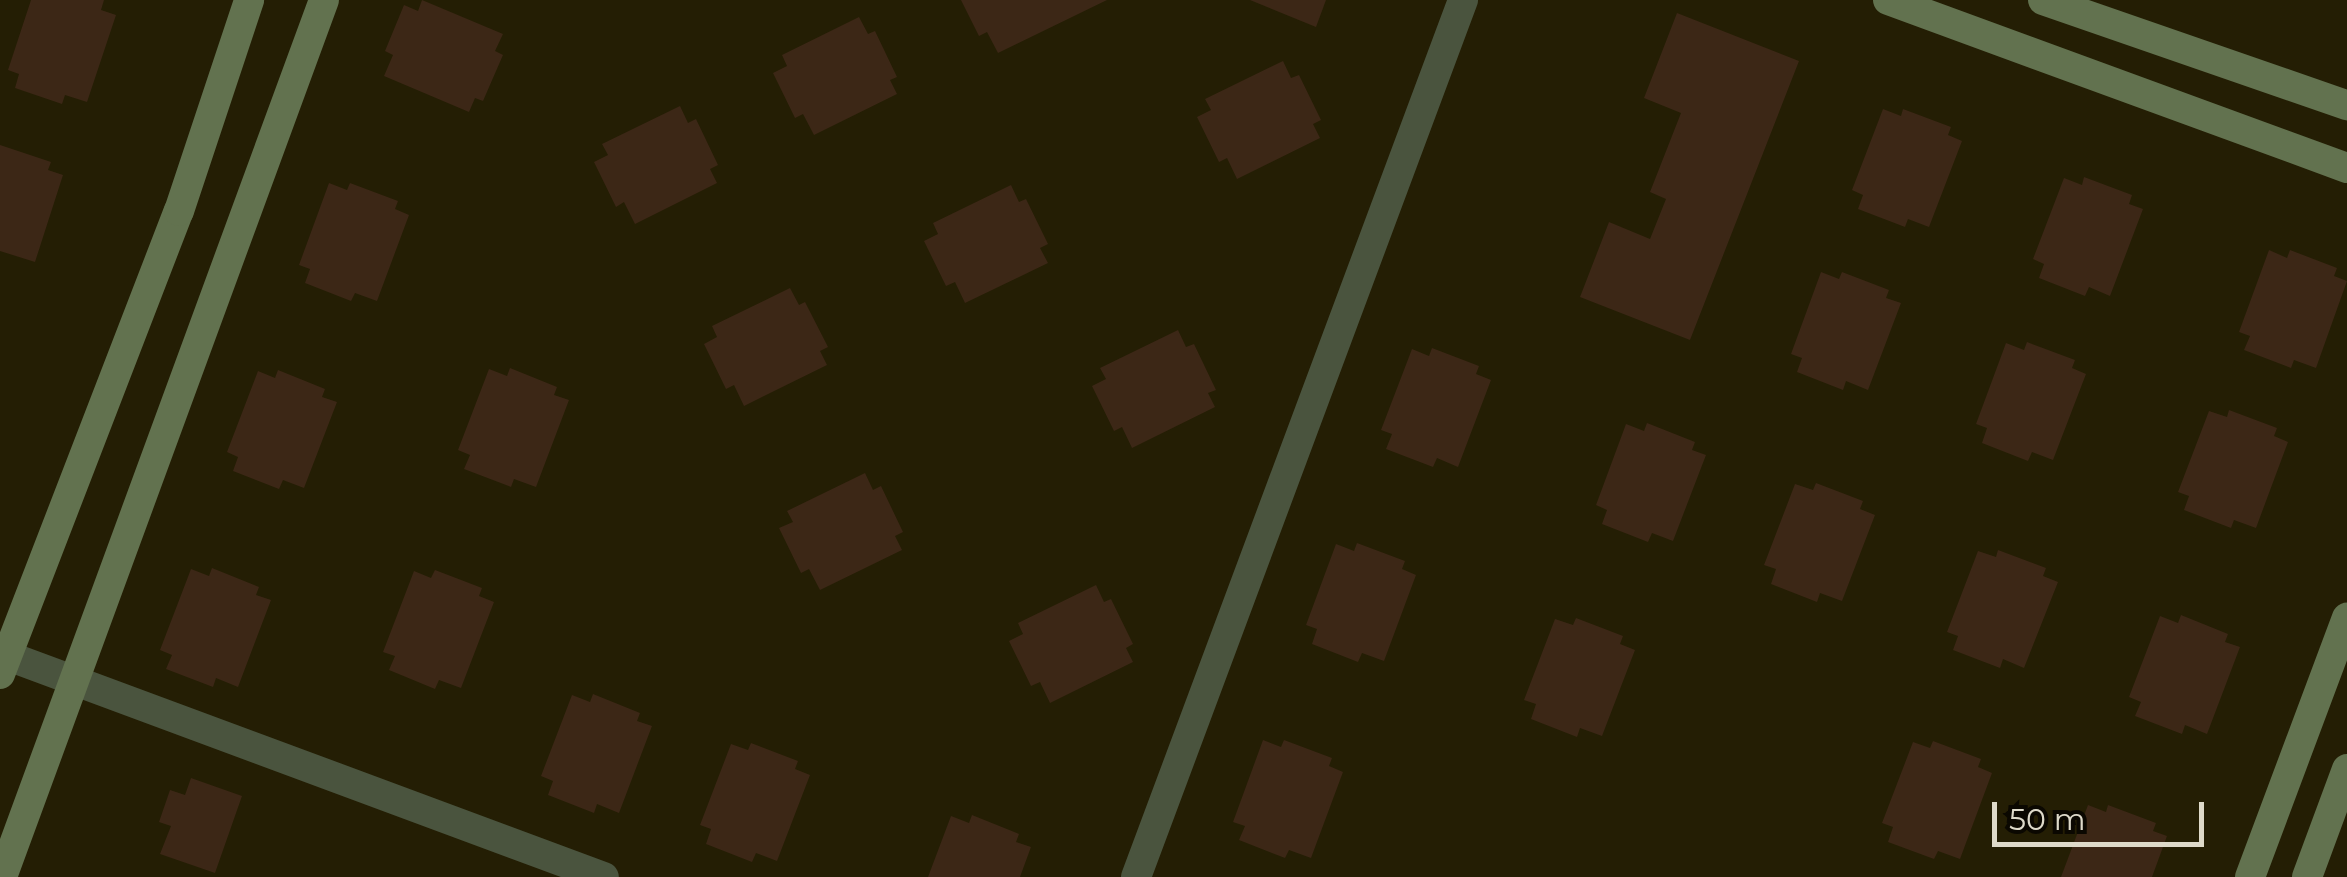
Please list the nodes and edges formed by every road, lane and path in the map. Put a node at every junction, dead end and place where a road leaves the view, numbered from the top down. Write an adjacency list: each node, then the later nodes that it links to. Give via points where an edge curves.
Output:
1 (250, 0): 9 (street, via 179,211)
2 (324, 0): 10 (street)
3 (1463, 0): 14 (street)
4 (1888, 0): 7 (street)
5 (2043, 0): 6 (street)
6 (2347, 106)
7 (2347, 168)
8 (2347, 618): 15 (street)
9 (2, 661): 10 (street)
10 (76, 680): 12 (street); 13 (street)
11 (2347, 769): 16 (street)
12 (2, 877)
13 (604, 877)
14 (1136, 877)
15 (2250, 877)
16 (2307, 877)

